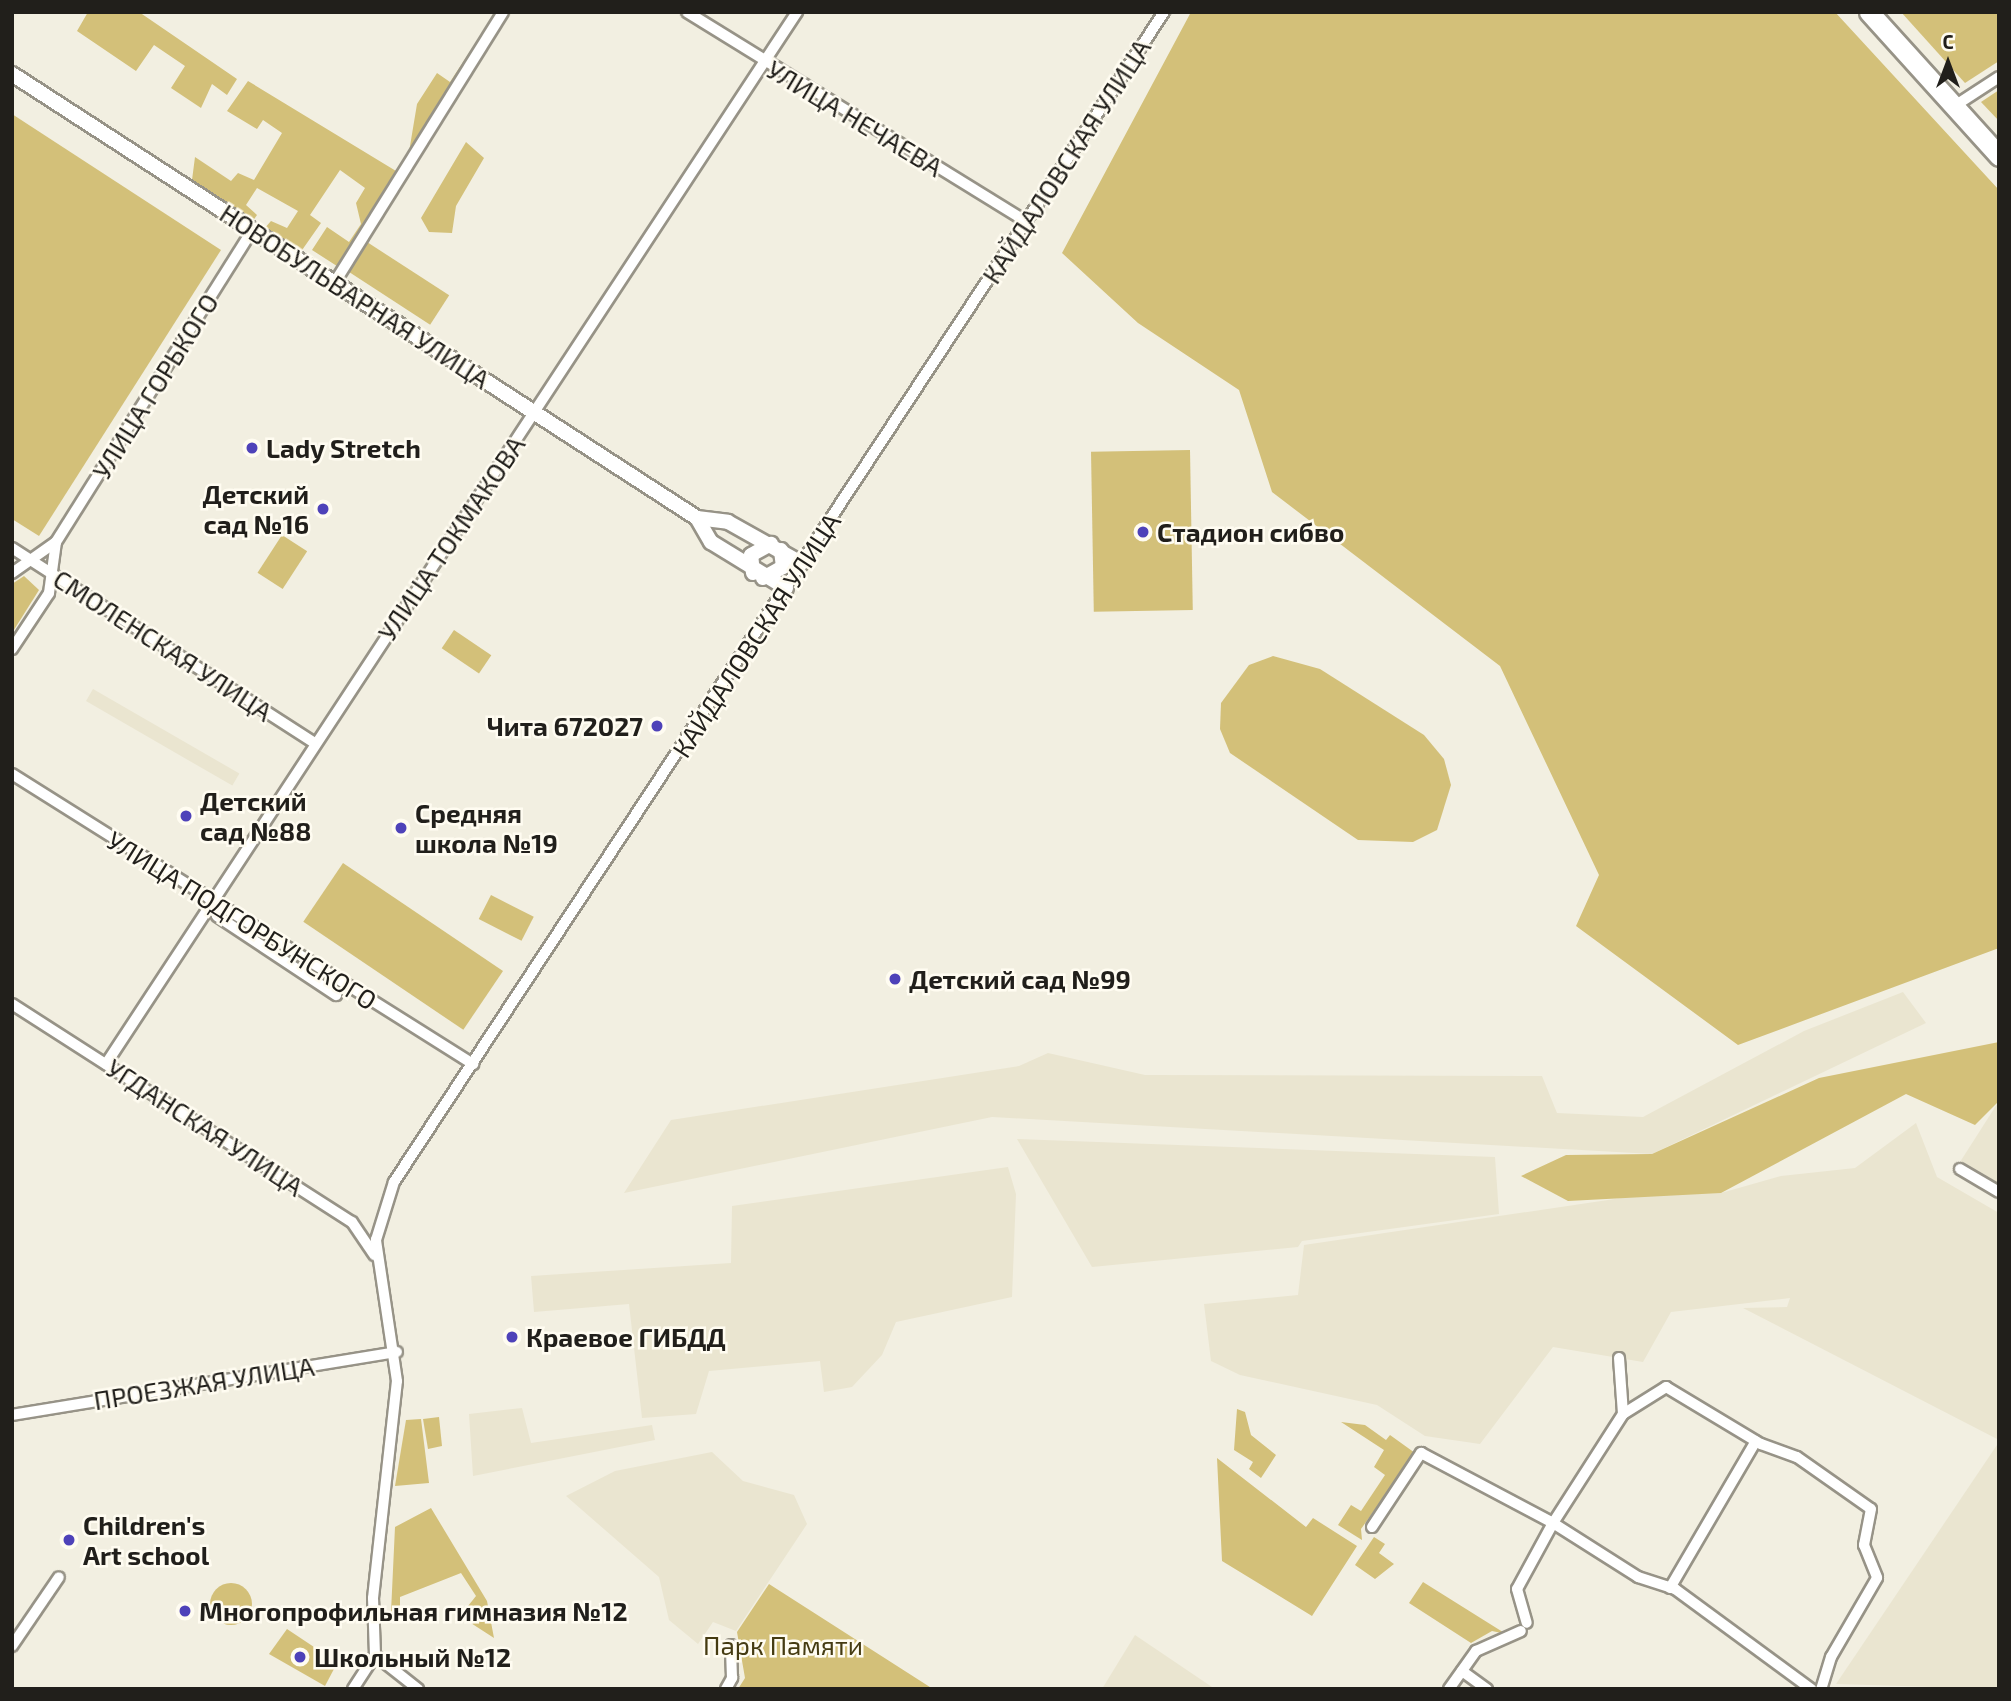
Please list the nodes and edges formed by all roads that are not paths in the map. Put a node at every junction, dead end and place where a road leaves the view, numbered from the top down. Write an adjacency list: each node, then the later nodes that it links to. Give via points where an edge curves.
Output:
1 (503, 12): 13 (street)
2 (687, 12): 6 (street, УЛИЦА НЕЧАЕВА)
3 (797, 12): 6 (street, УЛИЦА ТОКМАКОВА)
4 (1164, 12): 11 (street, КАЙДАЛОВСКАЯ УЛИЦА)
5 (1868, 12): 9 (highway)
6 (765, 64): 11 (street, УЛИЦА НЕЧАЕВА); 14 (street, УЛИЦА ТОКМАКОВА)
7 (12, 74): 12 (street, НОВОБУЛЬВАРНАЯ УЛИЦА)
8 (1999, 77): 9 (street)
9 (1953, 107): 10 (highway)
10 (1999, 156)
11 (1026, 221): 20 (street, КАЙДАЛОВСКАЯ УЛИЦА)
12 (253, 229): 13 (street, НОВОБУЛЬВАРНАЯ УЛИЦА); 16 (street, УЛИЦА ГОРЬКОГО)
13 (335, 282): 14 (street, НОВОБУЛЬВАРНАЯ УЛИЦА)
14 (534, 412): 15 (street, НОВОБУЛЬВАРНАЯ УЛИЦА); 26 (street, УЛИЦА ТОКМАКОВА)
15 (697, 519): 17 (street, via 727,522); 22 (street, via 710,542)
16 (56, 542): 19 (street, УЛИЦА ГОРЬКОГО); 23 (street)
17 (776, 547): 20 (street); 22 (street, via 751,555); 22 (street, via 783,567)
18 (12, 548): 19 (street, СМОЛЕНСКАЯ УЛИЦА)
19 (31, 560): 21 (street, УЛИЦА ГОРЬКОГО); 23 (street, СМОЛЕНСКАЯ УЛИЦА)
20 (801, 563): 24 (street, КАЙДАЛОВСКАЯ УЛИЦА)
21 (12, 573)
22 (758, 575): 24 (street)
23 (55, 576): 25 (street); 26 (street, СМОЛЕНСКАЯ УЛИЦА)
24 (786, 588): 32 (street, КАЙДАЛОВСКАЯ УЛИЦА)
25 (12, 649)
26 (315, 743): 28 (street, УЛИЦА ТОКМАКОВА)
27 (12, 774): 28 (street, УЛИЦА ПОДГОРБУНСКОГО)
28 (210, 900): 29 (street, via 217,916); 31 (street, УЛИЦА ТОКМАКОВА); 32 (street, УЛИЦА ПОДГОРБУНСКОГО)
29 (336, 995)
30 (12, 1004): 31 (street, УГДАНСКАЯ УЛИЦА)
31 (106, 1064): 35 (street, УГДАНСКАЯ УЛИЦА, via 352,1222)
32 (473, 1064): 35 (street, КАЙДАЛОВСКАЯ УЛИЦА, via 394,1182 378,1225)
33 (1960, 1168): 34 (street)
34 (1999, 1192)
35 (380, 1267): 36 (street)
36 (397, 1352): 39 (street, ПРОЕЗЖАЯ УЛИЦА); 47 (street, via 373,1598)
37 (1619, 1358): 38 (street)
38 (1623, 1414): 40 (street, via 1666,1387); 41 (street)
39 (12, 1415)
40 (1756, 1441): 44 (street); 55 (street, via 1797,1457 1871,1509 1864,1545 1877,1578)
41 (1553, 1523): 42 (street, via 1420,1453); 44 (street, via 1638,1577); 48 (street, via 1517,1590 1524,1627 1476,1651)
42 (1372, 1527)
43 (59, 1577): 46 (street)
44 (1670, 1588): 54 (street)
45 (731, 1645): 51 (street, via 732,1678)
46 (12, 1646)
47 (375, 1655): 49 (street); 50 (street)
48 (1461, 1671): 52 (street); 53 (street)
49 (353, 1689)
50 (418, 1689)
51 (726, 1689)
52 (1450, 1689)
53 (1487, 1689)
54 (1811, 1689)
55 (1821, 1689)

